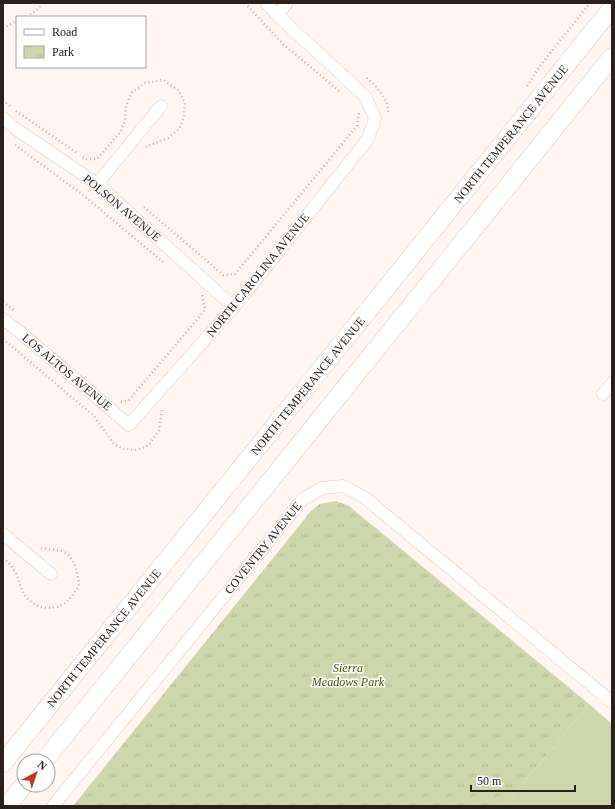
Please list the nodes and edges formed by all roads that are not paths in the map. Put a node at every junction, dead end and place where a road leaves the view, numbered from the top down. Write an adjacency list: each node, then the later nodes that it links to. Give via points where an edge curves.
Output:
1 (266, 3): 4 (street)
2 (287, 3): 4 (street)
3 (612, 8): 18 (main road, NORTH TEMPERANCE AVENUE)
4 (277, 15): 9 (street, NORTH CAROLINA AVENUE, via 365,96 381,119 368,139)
5 (612, 57): 17 (main road)
6 (162, 106): 8 (street)
7 (3, 118): 8 (street, POLSON AVENUE)
8 (97, 184): 9 (street, POLSON AVENUE)
9 (234, 307): 13 (street, NORTH CAROLINA AVENUE)
10 (3, 319): 13 (street, LOS ALTOS AVENUE)
11 (612, 383): 12 (street)
12 (603, 394)
13 (129, 425)
14 (3, 534): 15 (street)
15 (51, 574)
16 (612, 702): 21 (street, COVENTRY AVENUE, via 365,498 343,486 322,488 303,498)
17 (50, 753)
18 (3, 763)
19 (18, 793): 20 (main road)
20 (7, 806)
21 (53, 806)

